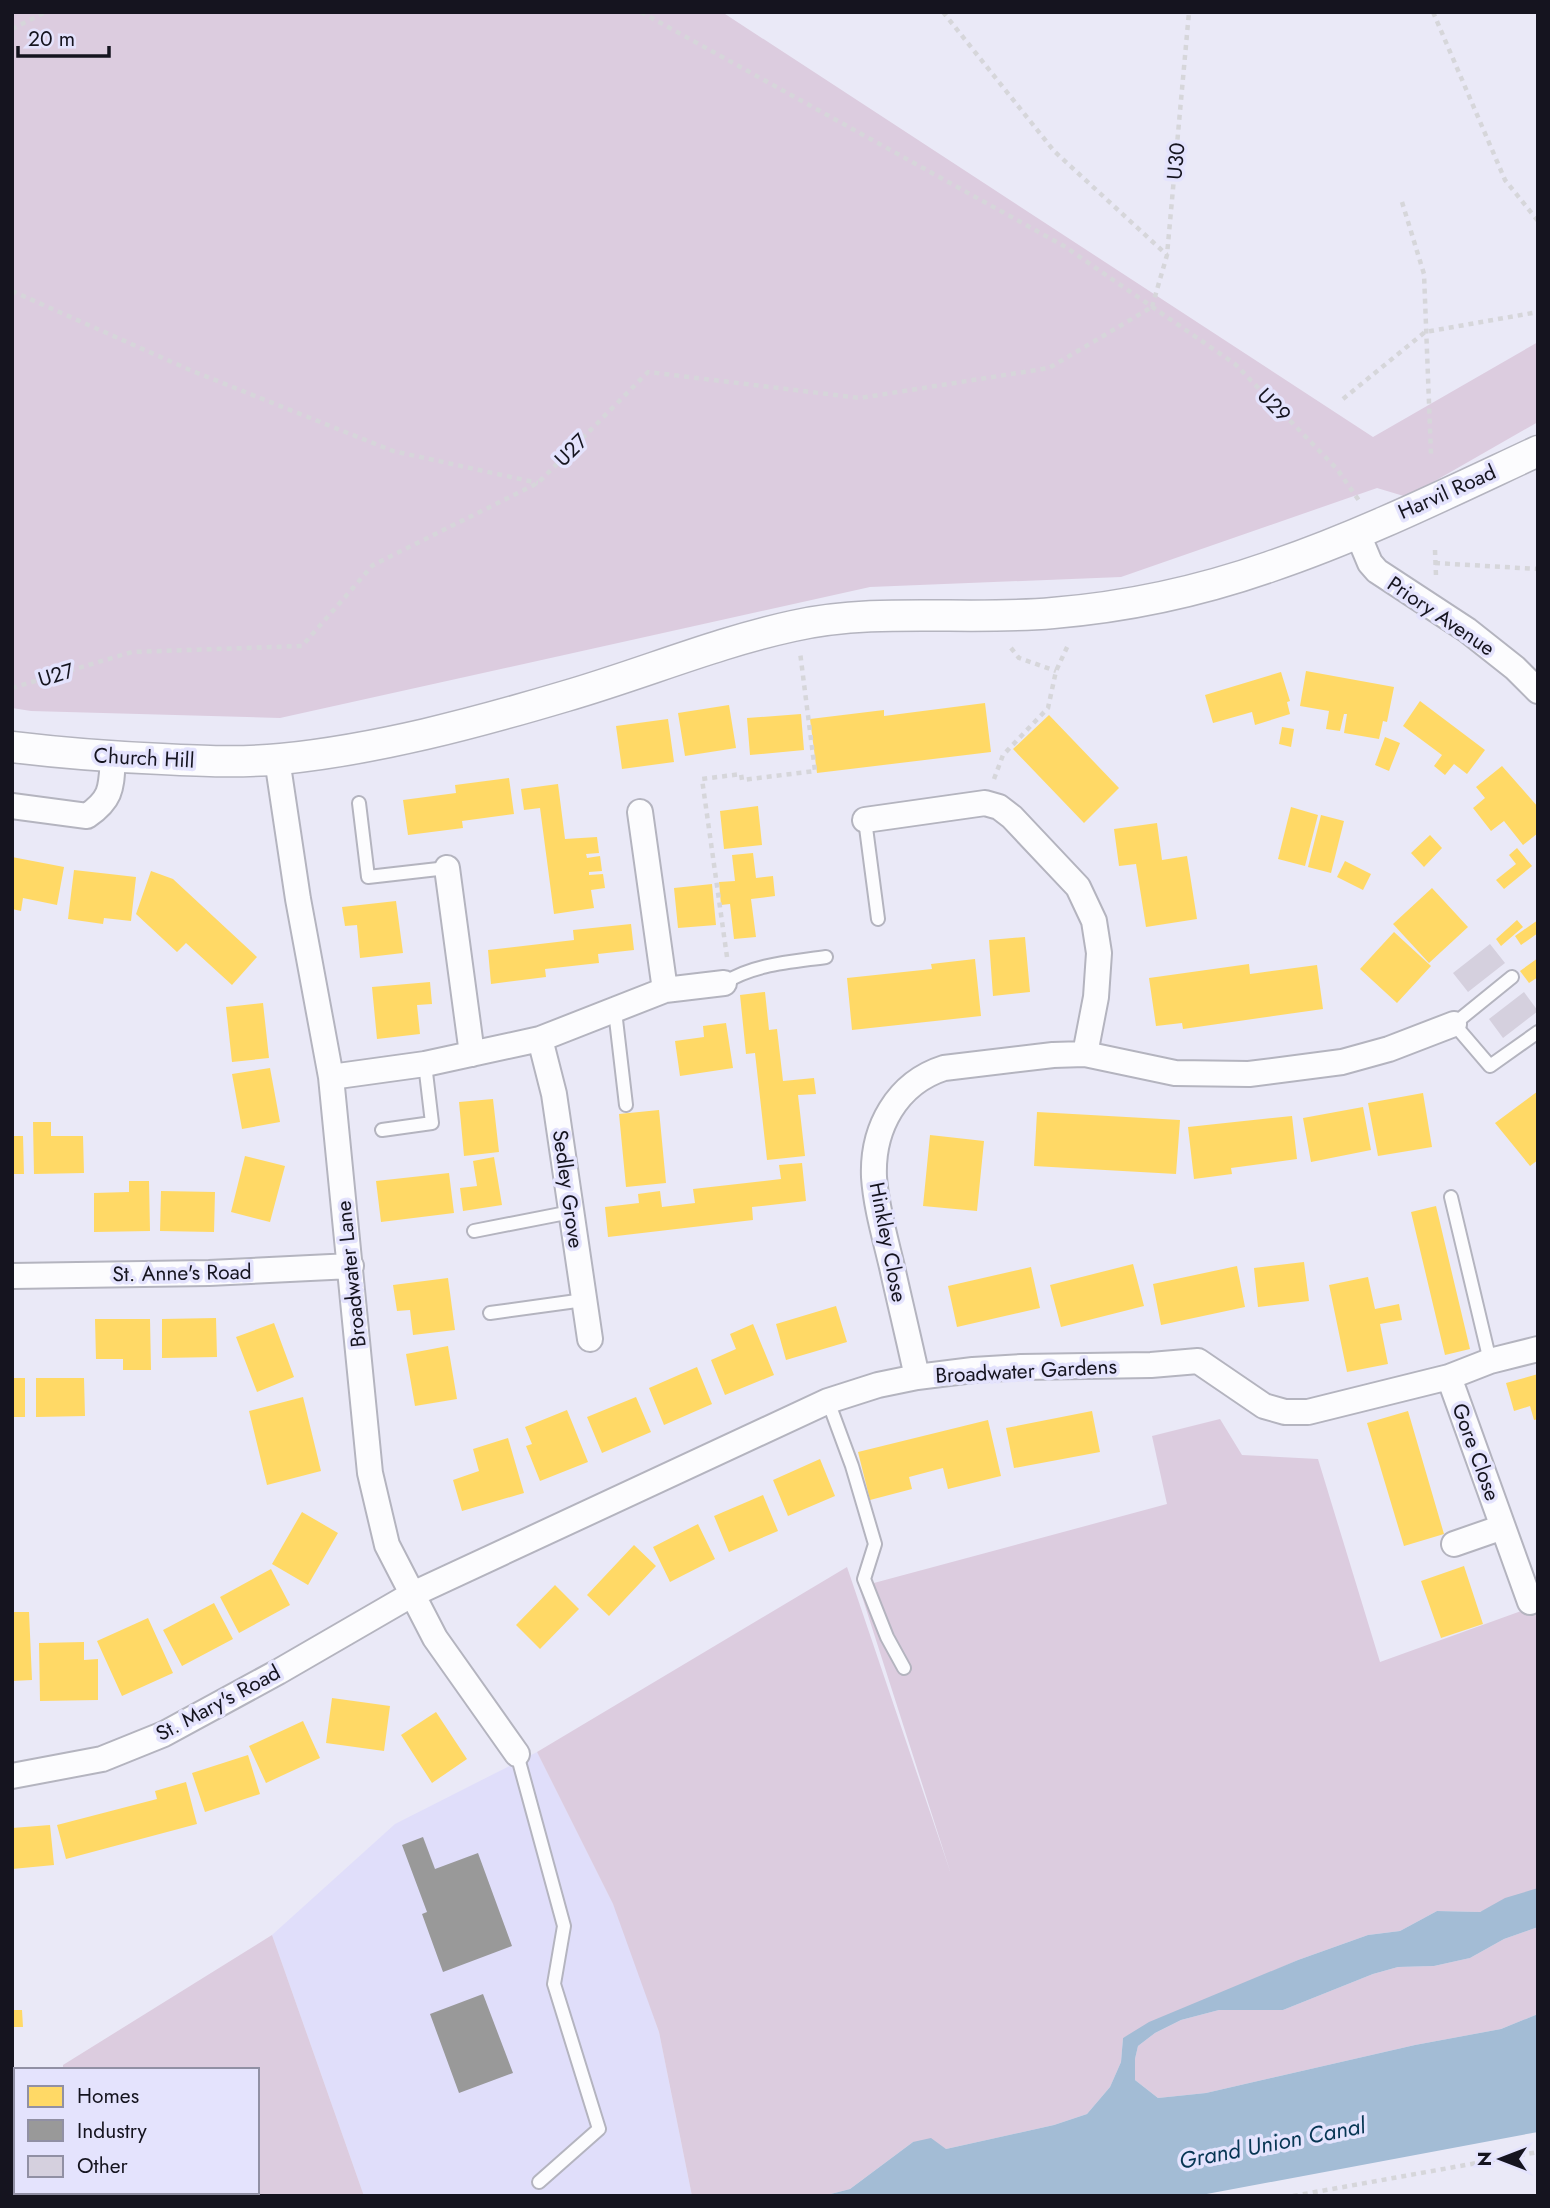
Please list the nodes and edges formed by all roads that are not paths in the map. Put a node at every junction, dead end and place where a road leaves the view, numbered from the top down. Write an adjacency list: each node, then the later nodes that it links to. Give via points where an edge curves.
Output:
1 (1538, 451): 2 (street, Harvil Road)
2 (1366, 528): 3 (street, Harvil Road, via 1269,567 1185,592 1118,605 1051,613 874,616); 4 (street, Priory Avenue, via 1370,563 1377,572 1467,630)
3 (797, 625): 7 (street, Church Hill, via 432,733)
4 (1538, 691)
5 (12, 747): 6 (street, Church Hill)
6 (113, 757): 7 (street, Church Hill); 9 (street, via 111,787 103,806 87,816)
7 (277, 759): 25 (street, Broadwater Lane)
8 (359, 803): 12 (lane, via 368,877)
9 (12, 806)
10 (640, 812): 17 (street)
11 (865, 820): 13 (lane); 23 (street, via 985,803 999,807 1079,887 1094,921 1099,953)
12 (447, 868): 22 (street)
13 (878, 919)
14 (826, 957): 16 (lane, via 752,969)
15 (1512, 977): 19 (lane)
16 (727, 981): 17 (street)
17 (665, 990): 18 (street)
18 (615, 1011): 21 (street); 26 (lane)
19 (1454, 1024): 20 (lane, via 1490,1066); 23 (street, Hinkley Close, via 1342,1062 1250,1074 1175,1073)
20 (1538, 1032)
21 (540, 1039): 22 (street); 29 (street, Sedley Grove, via 554,1094)
22 (472, 1054): 24 (street)
23 (1085, 1054): 38 (street, Hinkley Close, via 928,1073 895,1101 883,1122 874,1176)
24 (425, 1064): 25 (street); 27 (lane, via 432,1123)
25 (331, 1077): 31 (street, Broadwater Lane)
26 (626, 1105)
27 (382, 1130)
28 (1451, 1198): 37 (lane)
29 (570, 1212): 30 (lane); 33 (street, Sedley Grove)
30 (474, 1231)
31 (351, 1266): 32 (street, St. Anne's Road); 43 (street, Broadwater Lane, via 370,1474 387,1545)
32 (12, 1276)
33 (584, 1300): 34 (lane); 35 (street, Sedley Grove)
34 (490, 1313)
35 (590, 1339)
36 (1538, 1349): 37 (street, Broadwater Gardens)
37 (1490, 1361): 39 (street, Broadwater Gardens)
38 (917, 1377): 39 (street, Broadwater Gardens, via 1021,1367 1198,1361 1264,1406 1285,1412 1308,1412); 40 (street, Broadwater Gardens)
39 (1448, 1377): 41 (street, Gore Close)
40 (828, 1401): 43 (street, Broadwater Gardens); 45 (lane, via 875,1544 864,1579)
41 (1503, 1527): 42 (street, Gore Close); 44 (street, Gore Close)
42 (1454, 1544)
43 (411, 1595): 46 (street, Broadwater Lane, via 435,1638); 47 (street, St. Mary's Road, via 164,1734 103,1759)
44 (1530, 1602)
45 (904, 1668)
46 (517, 1754): 48 (lane, via 564,1926 554,1984 599,2129)
47 (12, 1776)
48 (539, 2182)

